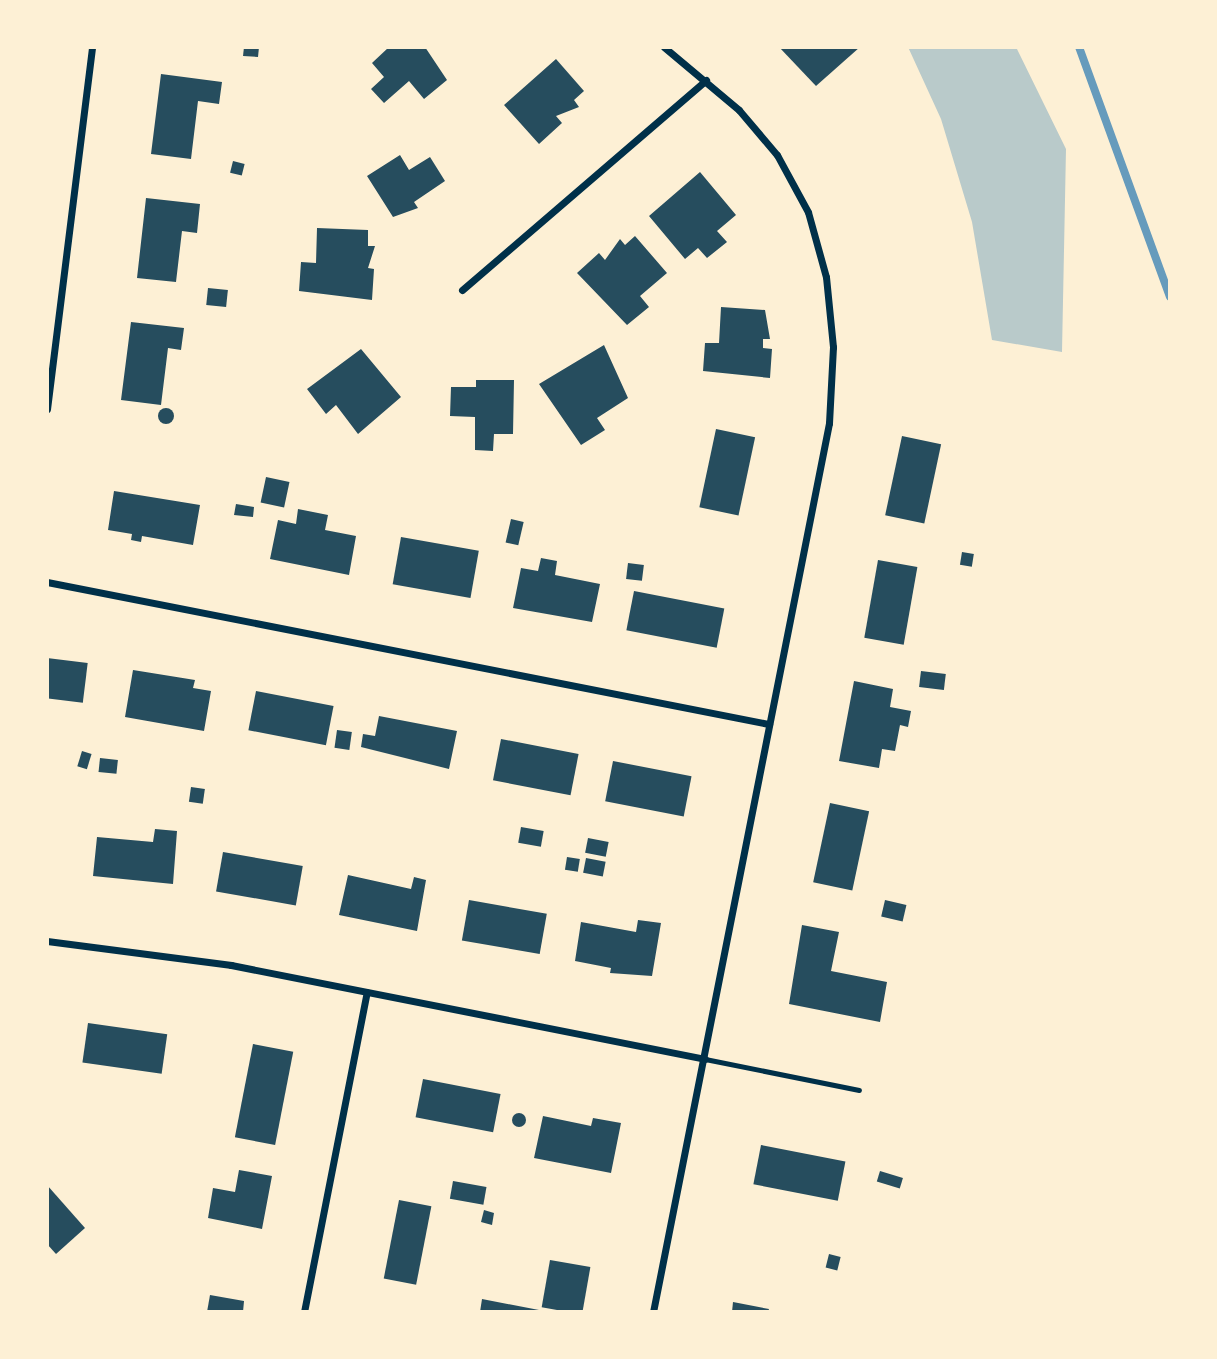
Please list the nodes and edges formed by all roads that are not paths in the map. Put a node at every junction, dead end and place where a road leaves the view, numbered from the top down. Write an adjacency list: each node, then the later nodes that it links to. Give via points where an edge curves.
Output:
1 (92, 47): 5 (street)
2 (664, 47): 3 (street)
3 (706, 80): 4 (street); 7 (street, via 777,155 807,212 831,324 828,423)
4 (462, 290)
5 (47, 409)
6 (47, 582): 7 (street)
7 (769, 724): 10 (street)
8 (47, 940): 9 (street, via 232,965)
9 (367, 992): 10 (street); 12 (street)
10 (705, 1059): 11 (lane); 13 (street)
11 (859, 1090)
12 (304, 1312)
13 (653, 1312)

